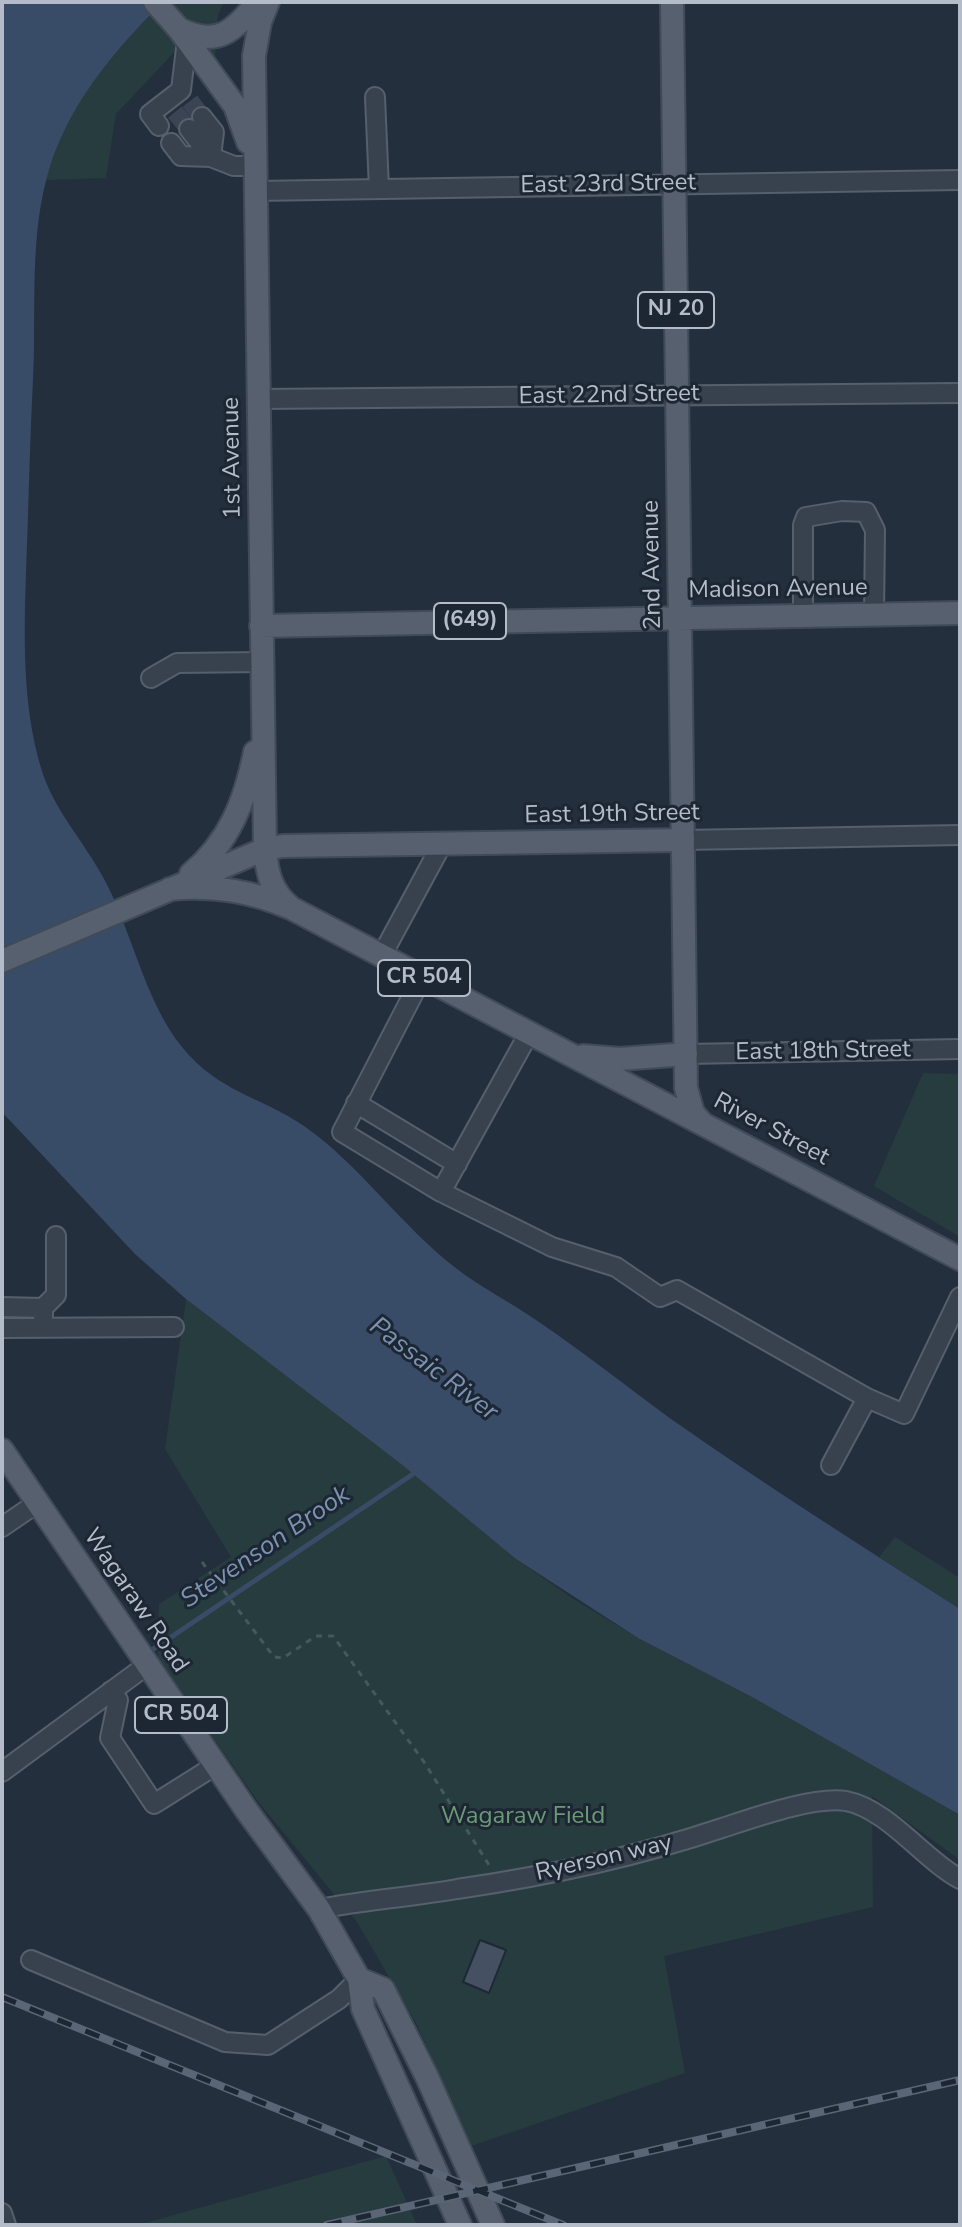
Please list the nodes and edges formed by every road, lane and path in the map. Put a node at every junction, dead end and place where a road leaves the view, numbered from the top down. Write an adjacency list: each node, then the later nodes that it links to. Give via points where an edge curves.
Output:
1 (155, 2): 5 (main road)
2 (258, 2): 5 (main road, via 228,33 206,38)
3 (268, 2): 11 (main road, 1st Avenue, via 254,56)
4 (672, 2): 13 (main road, 2nd Avenue / NJ 20)
5 (183, 35): 8 (street, via 178,101 150,114); 11 (main road, via 235,106)
6 (375, 97): 14 (street)
7 (196, 123): 10 (street)
8 (159, 126)
9 (171, 143): 10 (street, East 23rd Street, via 181,156)
10 (211, 157): 11 (street, East 23rd Street)
11 (254, 177): 14 (street, East 23rd Street); 17 (main road, 1st Avenue)
12 (960, 180): 13 (street, East 23rd Street)
13 (674, 184): 14 (street, East 23rd Street); 16 (main road, 2nd Avenue / NJ 20)
14 (379, 189)
15 (960, 393): 16 (street, East 22nd Street)
16 (677, 395): 17 (street, East 22nd Street); 21 (main road, 2nd Avenue / NJ 20)
17 (258, 399): 22 (main road, 1st Avenue)
18 (960, 613): 19 (main road, Madison Avenue / (649))
19 (874, 614): 20 (main road, Madison Avenue / (649)); 20 (street, via 875,530 866,512 842,511 806,517 803,525)
20 (803, 615): 21 (main road, Madison Avenue / (649))
21 (680, 617): 22 (main road, Madison Avenue / (649)); 27 (main road, 2nd Avenue / NJ 20)
22 (261, 626): 23 (main road, 1st Avenue)
23 (262, 662): 24 (street, via 177,663); 25 (main road, 1st Avenue)
24 (151, 678)
25 (262, 695): 29 (main road, 1st Avenue); 30 (main road, CR 504, via 250,776 235,821 209,857)
26 (960, 835): 27 (street, East 19th Street)
27 (683, 840): 28 (main road, East 19th Street); 38 (main road, 2nd Avenue / NJ 20)
28 (442, 844): 29 (main road, East 19th Street); 32 (street)
29 (265, 849): 30 (main road, East 19th Street); 31 (main road, 1st Avenue, via 274,890)
30 (170, 889): 31 (main road, River Street / CR 504, via 243,891); 33 (main road, CR 504)
31 (291, 908): 32 (main road, River Street / CR 504)
32 (382, 955): 34 (main road, River Street / CR 504)
33 (2, 961)
34 (422, 977): 35 (main road, River Street / CR 504); 39 (street)
35 (529, 1033): 36 (main road, River Street / CR 504); 41 (street)
36 (557, 1048): 38 (main road, River Street / CR 504, via 601,1059); 40 (main road, River Street)
37 (960, 1049): 38 (street, East 18th Street)
38 (686, 1054): 40 (main road, 2nd Avenue, via 688,1102)
39 (356, 1103): 41 (street); 42 (street, via 342,1132)
40 (702, 1123): 44 (main road, River Street)
41 (457, 1164): 42 (street)
42 (441, 1192): 51 (street, via 552,1247 616,1267 660,1297 677,1290)
43 (56, 1236): 47 (street, via 56,1295)
44 (960, 1259)
45 (960, 1297): 51 (street, via 904,1414)
46 (2, 1307): 47 (street)
47 (43, 1308): 50 (street)
48 (174, 1327): 50 (street)
49 (2, 1328): 50 (street)
50 (43, 1328)
51 (867, 1398): 53 (street)
52 (2, 1450): 54 (main road, Wagaraw Road / CR 504)
53 (831, 1465)
54 (37, 1503): 55 (street); 57 (main road, Wagaraw Road / CR 504)
55 (2, 1527)
56 (202, 1562): 62 (path, via 274,1657 283,1658 316,1636 333,1636 424,1762)
57 (147, 1665): 58 (street); 59 (main road, Wagaraw Road / CR 504)
58 (111, 1691): 59 (street, via 118,1700 110,1738 154,1804); 60 (street)
59 (216, 1765): 63 (main road, Wagaraw Road / CR 504)
60 (2, 1772)
61 (960, 1879): 62 (street, Ryerson way, via 883,1818 846,1801 810,1803 659,1850)
62 (500, 1882): 63 (street, Ryerson way)
63 (319, 1909): 65 (main road, Wagaraw Road / CR 504)
64 (31, 1960): 65 (street, via 225,2042 268,2045 339,1999)
65 (359, 1979): 68 (main road, Wagaraw Road / CR 504, via 363,2009); 69 (main road, Wagaraw Road / CR 504, via 383,1989)
66 (2, 2213): 67 (street)
67 (6, 2225)
68 (460, 2225)
69 (493, 2225)

